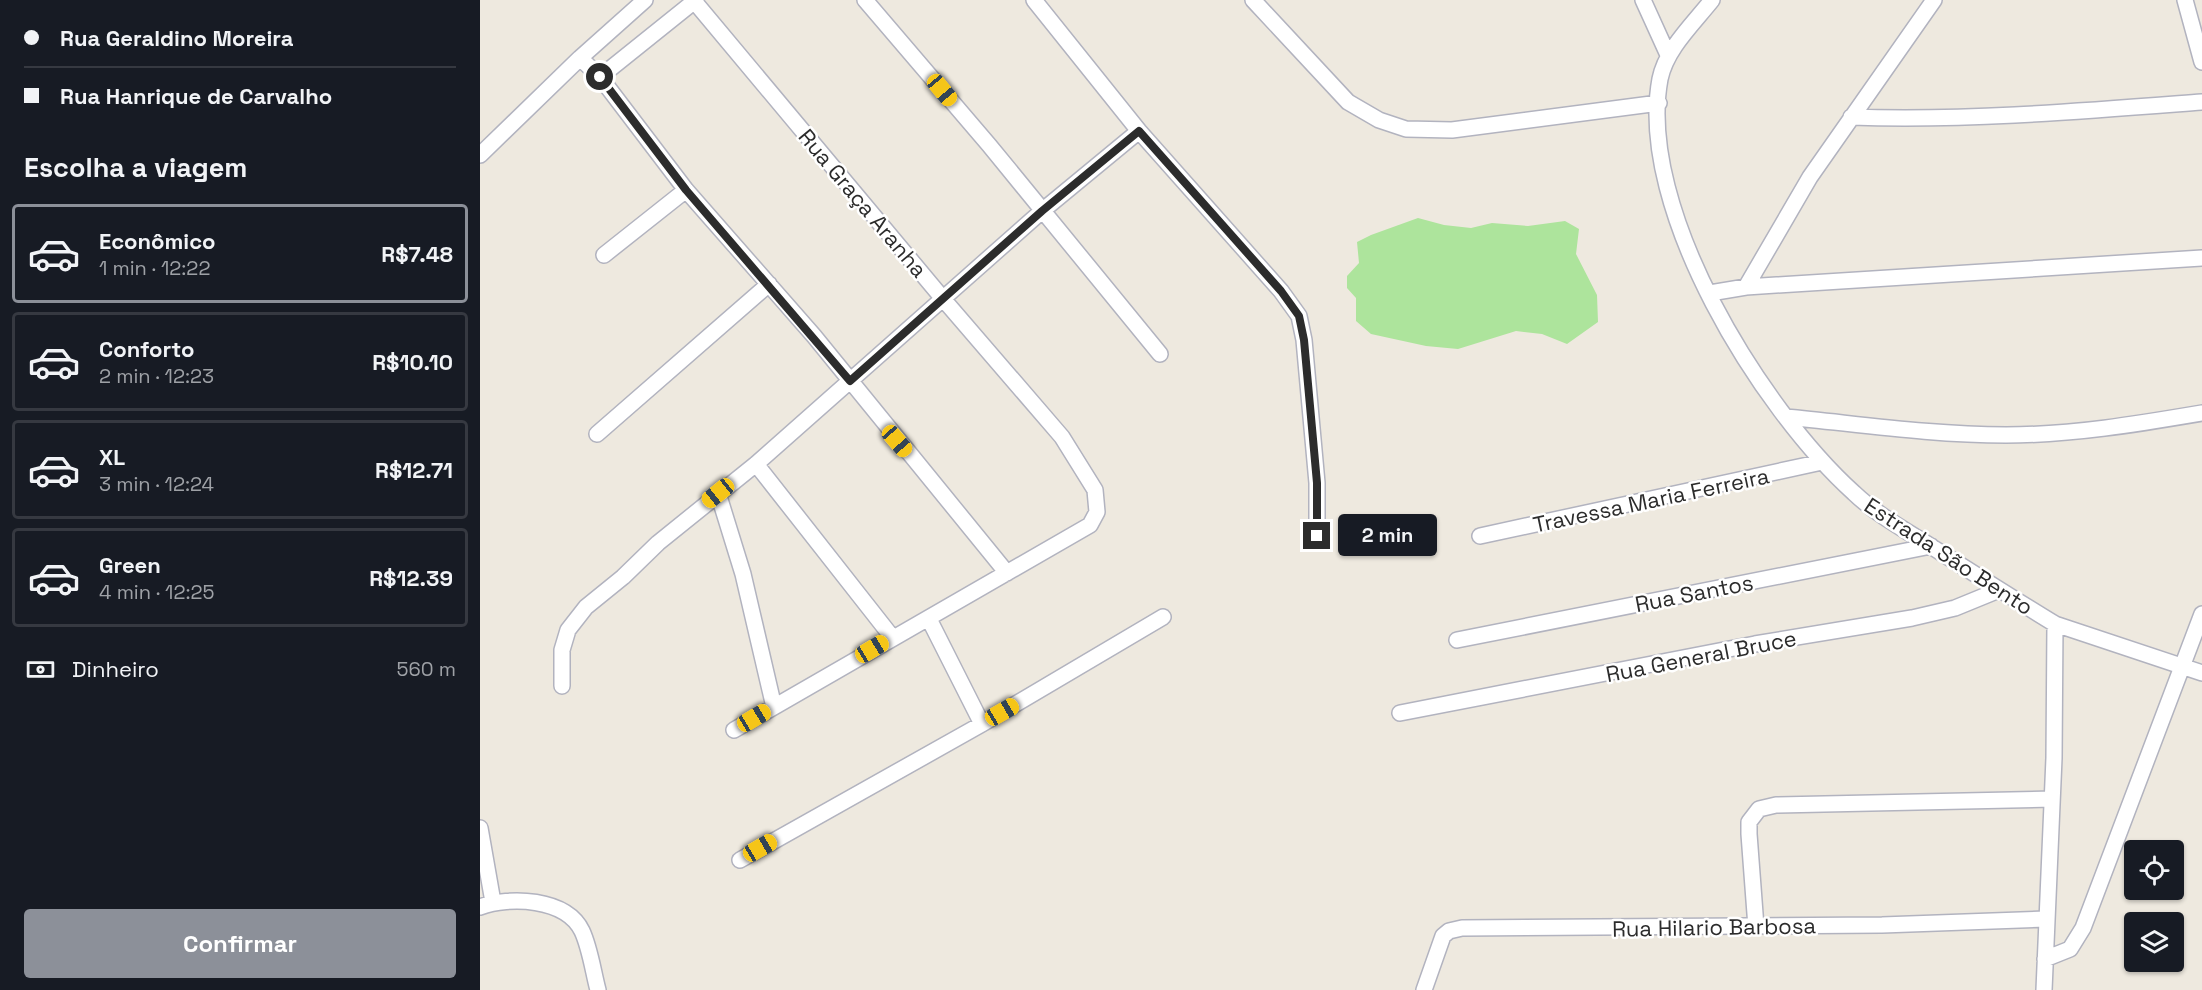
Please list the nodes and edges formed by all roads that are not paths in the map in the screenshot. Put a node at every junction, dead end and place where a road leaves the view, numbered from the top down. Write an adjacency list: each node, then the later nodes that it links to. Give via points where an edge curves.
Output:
1 (645, 0): 11 (street)
2 (865, 0): 20 (street)
3 (1034, 0): 17 (street)
4 (1253, 0): 15 (street, via 1348,102 1379,120 1406,129 1452,130)
5 (1643, 0): 10 (street)
6 (1712, 0): 10 (street)
7 (1934, 0): 16 (street)
8 (2185, 0): 12 (street)
9 (695, 1): 13 (street); 26 (street, Rua Graça Aranha)
10 (1668, 55): 15 (street, Estrada São Bento, via 1660,78)
11 (580, 58): 13 (street); 18 (street)
12 (2202, 62)
13 (600, 77): 19 (street)
14 (2202, 102): 16 (street, via 1954,118)
15 (1659, 103): 25 (street, Estrada São Bento, via 1664,174 1685,244)
16 (1851, 117): 24 (street, via 1810,177)
17 (1139, 131): 20 (street); 35 (street, via 1299,316 1315,456)
18 (480, 155)
19 (686, 190): 21 (street); 23 (street)
20 (1042, 211): 26 (street); 27 (street)
21 (604, 255)
22 (2202, 258): 24 (street)
23 (769, 284): 28 (street); 31 (street)
24 (1746, 287): 25 (street)
25 (1710, 293): 30 (street, Estrada São Bento, via 1751,370)
26 (944, 300): 28 (street); 38 (street, Rua Graça Aranha, via 1062,437 1095,490 1097,512 1090,525)
27 (1160, 354)
28 (850, 381): 33 (street); 38 (street)
29 (2202, 413): 30 (street, via 2065,433 2007,435 1942,433)
30 (1786, 417): 32 (street, Estrada São Bento)
31 (597, 434)
32 (1822, 462): 36 (street, Travessa Maria Ferreira); 37 (street, Estrada São Bento, via 1855,495)
33 (756, 464): 34 (street); 44 (street)
34 (718, 493): 48 (street, via 586,607 568,630 562,650); 49 (street, via 743,574)
35 (1317, 536)
36 (1480, 536)
37 (1930, 546): 39 (street, Estrada São Bento); 45 (street, Rua Santos)
38 (1007, 573): 42 (street)
39 (1999, 590): 43 (street, Estrada São Bento); 50 (street, Rua General Bruce, via 1955,608 1912,618 1755,644)
40 (2202, 614): 46 (street)
41 (1163, 617): 51 (street)
42 (929, 619): 44 (street); 51 (street)
43 (2055, 624): 46 (street); 53 (street, Estrada São Bento)
44 (892, 637): 49 (street)
45 (1457, 640)
46 (2180, 668): 47 (street); 59 (street, via 2083,928 2070,949)
47 (2202, 673)
48 (561, 686)
49 (774, 707): 52 (street)
50 (1400, 713)
51 (982, 724): 55 (street)
52 (734, 730)
53 (2052, 799): 57 (street, Estrada São Bento); 58 (street, via 1760,808 1749,822)
54 (480, 828): 56 (street)
55 (740, 860)
56 (487, 904): 60 (street, via 537,902 567,915 582,930)
57 (2045, 920): 58 (street, Rua Hilario Barbosa); 59 (street, Estrada São Bento)
58 (1756, 927): 61 (street, Rua Hilario Barbosa, via 1462,928 1443,936)
59 (2044, 959): 62 (street, Estrada São Bento)
60 (598, 990)
61 (1424, 990)
62 (2044, 990)

